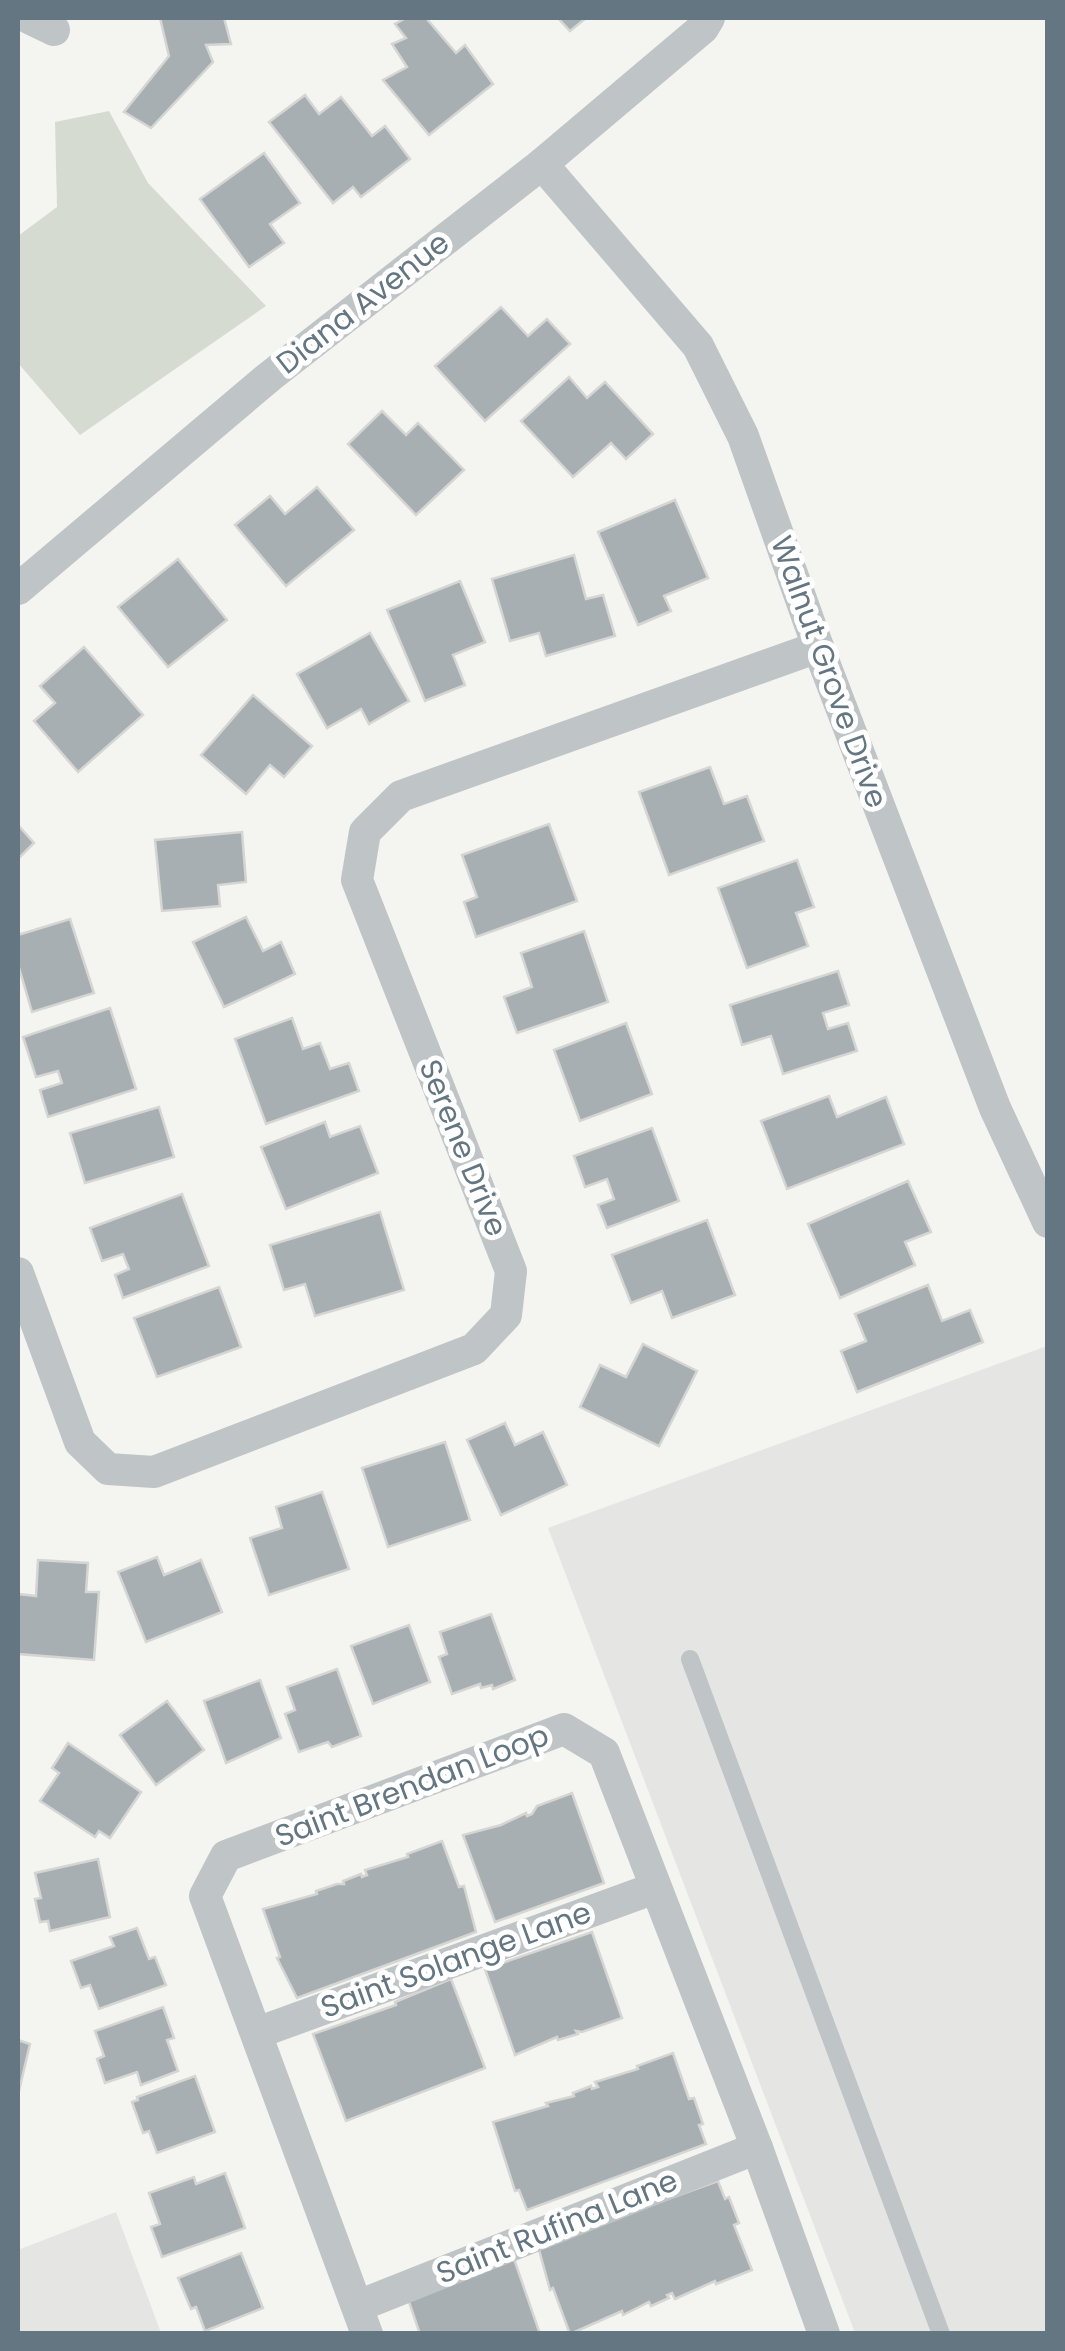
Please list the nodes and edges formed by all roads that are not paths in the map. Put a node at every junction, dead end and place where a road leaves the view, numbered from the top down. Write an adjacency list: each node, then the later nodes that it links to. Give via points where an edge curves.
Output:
1 (709, 18): 2 (street, Diana Avenue)
2 (542, 164): 3 (street, Diana Avenue, via 269,377); 4 (street, Walnut Grove Drive, via 698,346 743,436)
3 (18, 589)
4 (818, 647): 5 (street, Walnut Grove Drive, via 996,1108); 6 (street, Serene Drive, via 401,796 365,832 357,880 511,1271 506,1315 474,1349 154,1472 108,1469 80,1442)
5 (1048, 1222)
6 (18, 1274)
7 (690, 1659): 13 (lane)
8 (655, 1888): 9 (street, Saint Solange Lane); 9 (street, Saint Brendan Loop, via 604,1754 564,1729 226,1856 205,1896); 10 (street, Saint Brendan Loop)
9 (257, 2033): 11 (street, Saint Brendan Loop)
10 (757, 2148): 11 (street, Saint Rufina Lane); 12 (street, Saint Brendan Loop)
11 (362, 2320)
12 (824, 2334)
13 (941, 2334)

